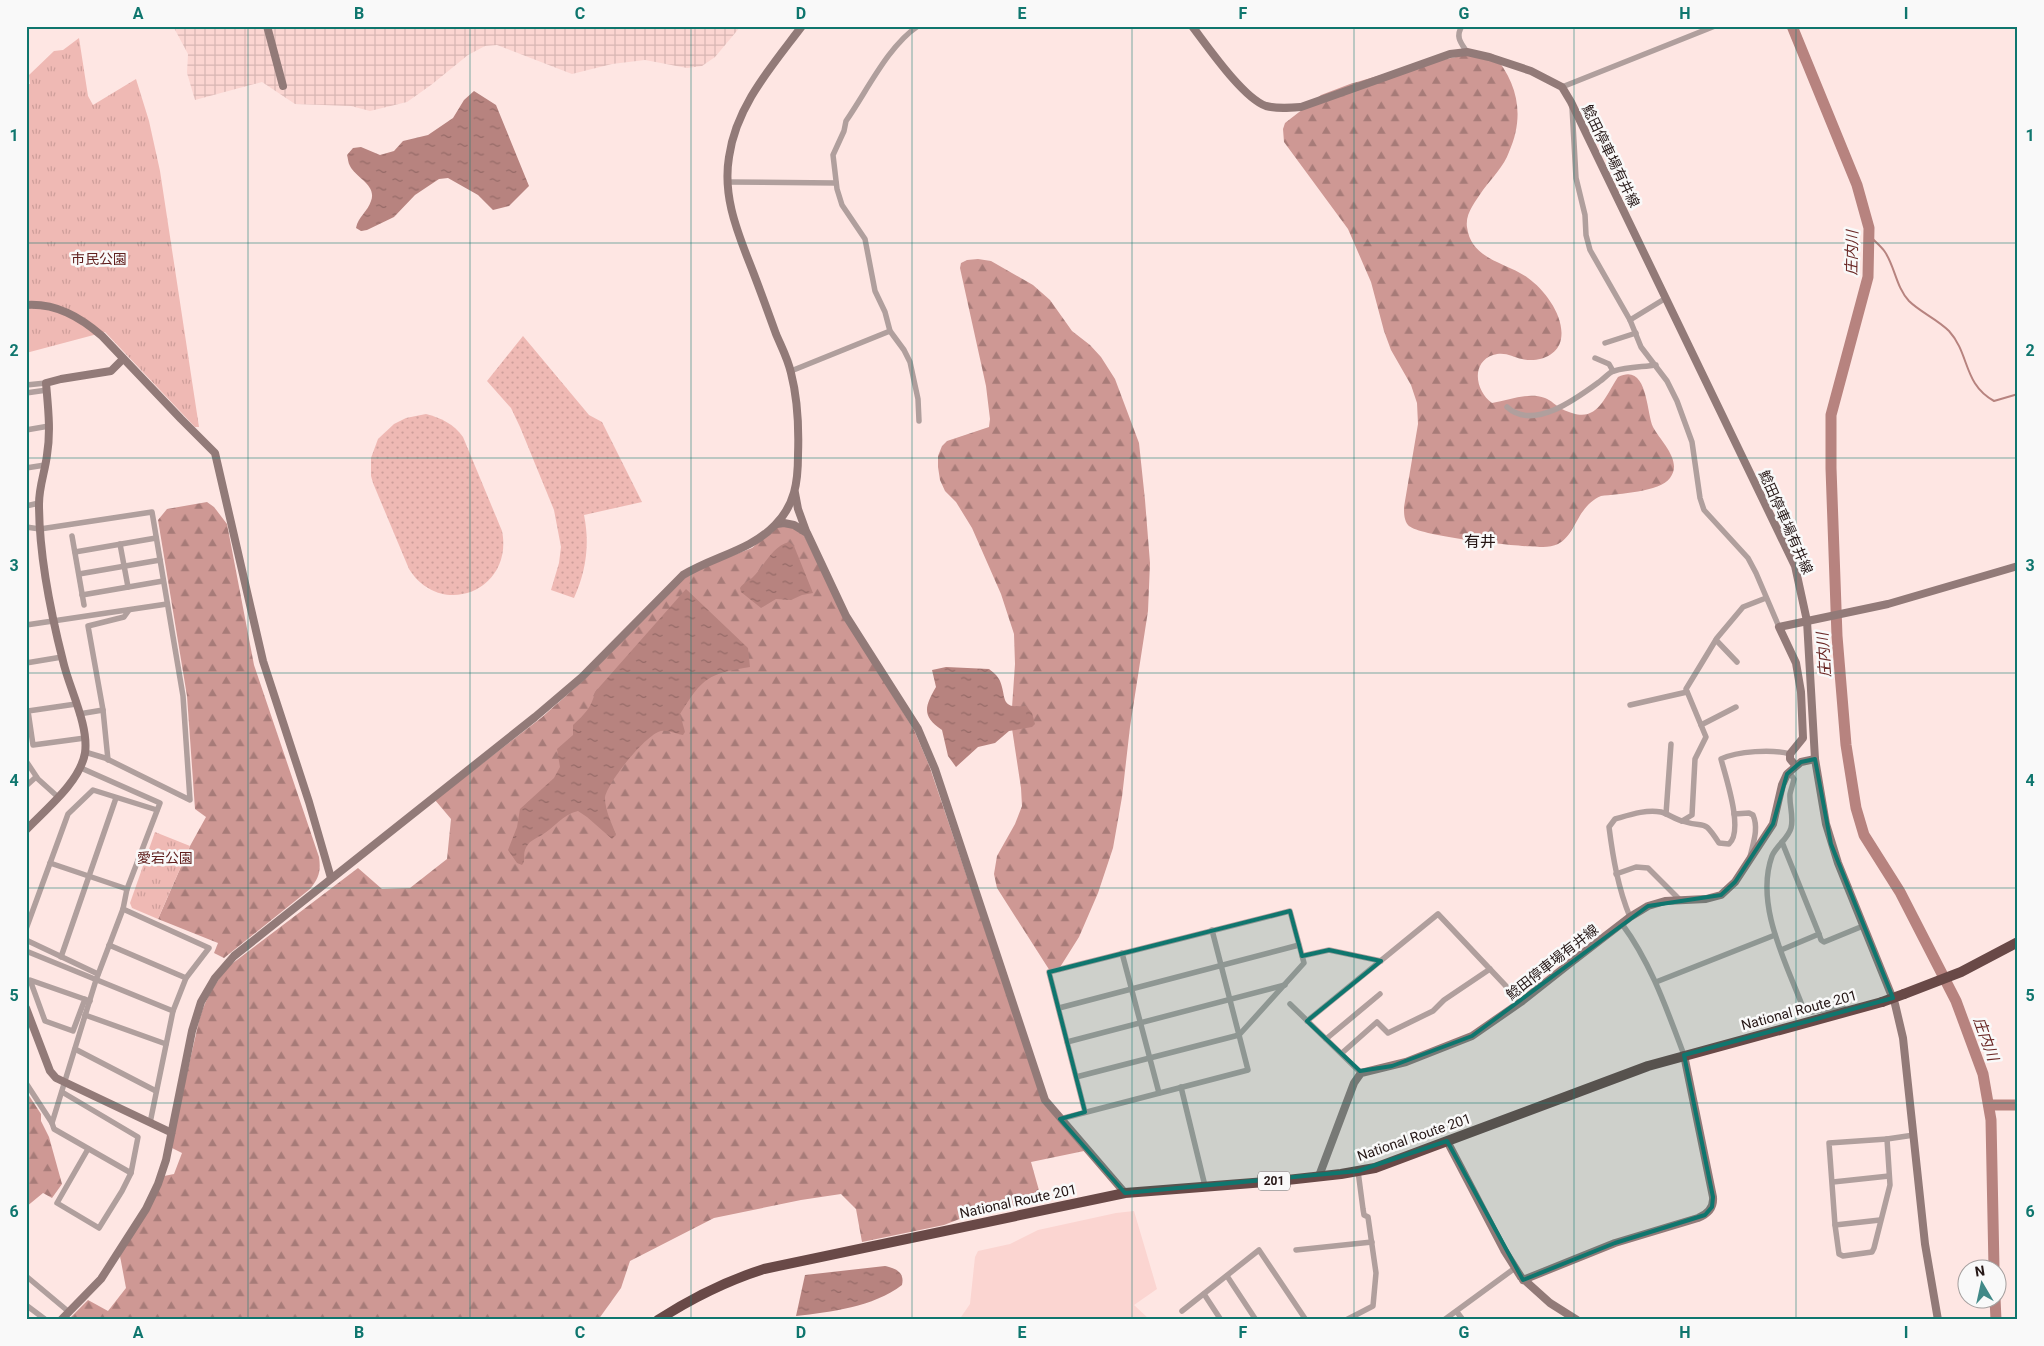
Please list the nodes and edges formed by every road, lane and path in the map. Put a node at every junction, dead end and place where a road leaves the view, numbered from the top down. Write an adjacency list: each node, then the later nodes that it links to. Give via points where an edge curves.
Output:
1 (267, 26): 8 (street)
2 (802, 26): 11 (street, via 744,109 732,138)
3 (918, 26): 12 (street, via 894,48 846,121 833,155)
4 (1192, 26): 7 (street, via 1251,98 1281,109 1301,107 1450,54)
5 (1462, 26): 7 (street, via 1459,40)
6 (1715, 26): 9 (street)
7 (1467, 52): 9 (street, via 1531,71)
8 (283, 86)
9 (1562, 87): 10 (street, 鯰田停車場有井線)
10 (1571, 102): 13 (street, 鯰田停車場有井線); 15 (street, via 1576,184 1585,214 1590,250)
11 (728, 182): 12 (street); 23 (street, via 730,211)
12 (836, 183): 16 (street, via 842,205 865,239 876,291)
13 (1666, 298): 15 (street); 55 (street, 鯰田停車場有井線, via 1795,566)
14 (26, 306): 20 (street, via 48,306 76,316)
15 (1630, 320): 17 (street)
16 (890, 331): 23 (street); 28 (street, via 910,362 918,399)
17 (1636, 333): 18 (street); 21 (street, via 1641,347)
18 (1605, 344)
19 (1596, 358): 22 (street, via 1609,364)
20 (124, 359): 25 (street, via 106,373 61,379); 94 (street, via 215,453 262,660)
21 (1656, 365): 22 (street); 51 (street, via 1667,381 1688,428 1704,510 1748,558)
22 (1613, 371): 27 (street, via 1544,414 1528,417 1514,414)
23 (791, 372): 33 (street, via 799,433)
24 (26, 385): 25 (street)
25 (47, 386): 26 (street); 29 (street)
26 (26, 393)
27 (1507, 408)
28 (918, 421)
29 (49, 426): 30 (street); 31 (street)
30 (26, 430)
31 (45, 465): 32 (street); 34 (street)
32 (26, 468)
33 (795, 493): 36 (street); 39 (street)
34 (39, 503): 35 (street); 38 (street)
35 (26, 506)
36 (777, 524): 39 (street, via 794,525); 94 (street, via 752,544 683,575 582,677)
37 (26, 527): 38 (street)
38 (40, 529): 41 (street, via 152,512); 56 (street)
39 (807, 533): 151 (street, via 846,616 918,729 932,761 1046,1100)
40 (72, 536): 43 (street)
41 (156, 538): 42 (street); 44 (street)
42 (120, 544): 43 (street); 45 (street)
43 (75, 552): 47 (street)
44 (160, 560): 45 (street); 48 (street)
45 (124, 566): 47 (street); 49 (street)
46 (2018, 566): 55 (street, via 1888,604)
47 (79, 574): 50 (street)
48 (163, 580): 49 (street); 52 (street)
49 (128, 587): 50 (street)
50 (82, 595): 53 (street)
51 (1766, 598): 58 (street); 59 (street, via 1743,608)
52 (167, 604): 54 (street); 75 (street, via 183,696 190,800)
53 (84, 605)
54 (128, 610): 56 (street); 67 (street, via 124,617 88,626)
55 (1807, 621): 58 (street); 74 (street, 鯰田停車場有井線)
56 (53, 622): 57 (street); 60 (street)
57 (26, 626)
58 (1778, 627): 73 (street, via 1796,663 1802,712 1803,738)
59 (1716, 640): 62 (street); 63 (street)
60 (62, 657): 61 (street); 64 (street)
61 (26, 662)
62 (1737, 662)
63 (1687, 692): 65 (street); 69 (street)
64 (76, 704): 68 (street); 70 (street, via 28,711 33,745)
65 (1630, 705)
66 (1736, 707): 69 (street)
67 (103, 710): 68 (street); 75 (street)
68 (79, 714): 70 (street)
69 (1701, 725): 87 (street, via 1706,737 1695,760 1692,816)
70 (85, 738): 72 (street)
71 (1672, 744): 85 (street)
72 (85, 752): 75 (street); 78 (street)
73 (1790, 754): 77 (street); 86 (street, via 1742,752 1721,760)
74 (1815, 758): 77 (street); 100 (street, 鯰田停車場有井線, via 1831,844)
75 (108, 760)
76 (26, 761): 80 (street)
77 (1795, 765): 79 (street, 鯰田停車場有井線)
78 (81, 768): 82 (street); 84 (street, via 160,804)
79 (1789, 772): 89 (street, via 1794,779 1790,794 1792,824); 90 (street, 鯰田停車場有井線, via 1782,786 1773,824)
80 (36, 776): 81 (street); 82 (street)
81 (26, 786)
82 (58, 797): 88 (street)
83 (116, 798): 84 (street); 91 (street, via 93,790 68,814); 93 (street)
84 (157, 810): 95 (street)
85 (1666, 814): 87 (street); 92 (street, via 1647,812 1611,822)
86 (1734, 814): 87 (street, via 1734,837 1729,844 1719,843 1705,825); 90 (street, via 1749,813 1755,818 1756,831)
87 (1682, 821)
88 (26, 830)
89 (1782, 842): 103 (street); 104 (street, via 1772,854 1766,882 1766,902)
90 (1749, 862): 96 (street, 鯰田停車場有井線, via 1721,895)
91 (50, 863): 93 (street); 101 (street)
92 (1616, 874): 96 (street, via 1636,867 1648,868); 98 (street)
93 (90, 876): 95 (street); 113 (street)
94 (331, 878): 154 (street, via 234,956 215,978 201,1002 192,1031)
95 (127, 889): 97 (street)
96 (1680, 900): 98 (street, 鯰田停車場有井線, via 1656,903)
97 (123, 909): 107 (street); 118 (street, via 209,948)
98 (1630, 917): 99 (street, 鯰田停車場有井線)
99 (1622, 924): 119 (street, via 1637,944); 125 (street, 鯰田停車場有井線)
100 (1863, 926): 103 (street, via 1824,942); 155 (street, 鯰田停車場有井線, via 1895,1004 1903,1038)
101 (26, 929)
102 (1212, 930): 108 (street, via 1290,911); 111 (street); 115 (street)
103 (1819, 934): 109 (street)
104 (1775, 935): 109 (street); 119 (street)
105 (26, 940): 113 (street)
106 (2018, 942): 130 (highway, National Route 201 / 201, bridge, via 1927,986)
107 (109, 945): 117 (street); 118 (street)
108 (1299, 945): 112 (street); 115 (street)
109 (1781, 950): 130 (street, via 1805,1013 1842,1007)
110 (26, 951): 117 (street)
111 (1122, 953): 121 (street); 128 (street, via 1049,972)
112 (1302, 956): 114 (street, via 1329,950); 120 (street, via 1304,963)
113 (61, 957): 117 (street)
114 (1381, 961): 116 (street, via 1438,914); 132 (street)
115 (1221, 964): 121 (street); 124 (street)
116 (1490, 969): 125 (street); 139 (street, via 1433,1011 1388,1033 1377,1022)
117 (97, 977): 123 (street); 129 (street)
118 (186, 978): 129 (street)
119 (1656, 982): 140 (street)
120 (1285, 985): 124 (street); 134 (street)
121 (1131, 989): 128 (street); 133 (street)
122 (1380, 994): 135 (street)
123 (87, 1000): 123 (street, via 30,980 46,1021 73,1031); 131 (street)
124 (1230, 1000): 133 (street); 134 (street)
125 (1522, 1002): 142 (street, 鯰田停車場有井線, via 1472,1036 1406,1062)
126 (1290, 1004): 132 (street)
127 (26, 1008): 144 (street, via 50,1071)
128 (1059, 1008): 136 (street)
129 (173, 1011): 137 (street)
130 (1849, 1011): 140 (highway, National Route 201 / 201)
131 (86, 1015): 137 (street); 138 (street)
132 (1306, 1021): 135 (street)
133 (1140, 1023): 136 (street); 141 (street)
134 (1239, 1035): 141 (street); 146 (street, via 1248,1070)
135 (1326, 1039): 139 (street)
136 (1068, 1042): 143 (street)
137 (166, 1044): 147 (street)
138 (75, 1049): 144 (street); 147 (street)
139 (1342, 1053): 142 (street)
140 (1684, 1055): 157 (highway, National Route 201 / 201, via 1606,1080); 173 (street, via 1713,1197 1709,1211 1698,1218 1615,1243)
141 (1149, 1058): 143 (street); 149 (street)
142 (1362, 1073): 161 (street, via 1354,1083)
143 (1076, 1077): 150 (street)
144 (65, 1083): 148 (street); 153 (street)
145 (26, 1084): 152 (street)
146 (1181, 1087): 149 (street); 164 (street)
147 (156, 1090): 153 (street)
148 (62, 1092): 152 (street); 160 (street, via 138,1137)
149 (1158, 1093): 150 (street)
150 (1085, 1112): 151 (street)
151 (1060, 1119): 165 (street)
152 (52, 1123): 158 (street, via 54,1129)
153 (150, 1123): 154 (street)
154 (170, 1132): 177 (street, via 166,1160 146,1209 101,1279)
155 (1914, 1135): 156 (street); 189 (street, 鯰田停車場有井線, via 1925,1244)
156 (1887, 1139): 162 (street); 163 (street, via 1829,1143)
157 (1447, 1141): 159 (highway, National Route 201 / 201, via 1394,1162); 170 (street)
158 (88, 1149): 160 (street); 160 (street, via 57,1204 99,1228)
159 (1358, 1171): 161 (highway, National Route 201 / 201); 168 (street, via 1364,1215 1368,1217)
160 (131, 1173)
161 (1319, 1176): 164 (highway, National Route 201 / 201)
162 (1889, 1176): 163 (street); 166 (street, via 1890,1185)
163 (1833, 1182): 167 (street)
164 (1205, 1186): 165 (highway, National Route 201 / 201)
165 (1125, 1193): 181 (highway, National Route 201 / 201, via 764,1269 708,1291)
166 (1880, 1220): 167 (street); 167 (street, via 1872,1252 1843,1256 1839,1254)
167 (1835, 1225)
168 (1372, 1242): 169 (street); 185 (street, via 1376,1273 1373,1306)
169 (1296, 1250)
170 (1515, 1268): 173 (street); 178 (street)
171 (26, 1276): 177 (street)
172 (1227, 1276): 174 (street); 183 (street); 184 (street, via 1259,1250)
173 (1524, 1280): 188 (street, via 1550,1303)
174 (1204, 1294): 176 (street); 182 (street)
175 (26, 1305): 179 (street)
176 (1182, 1311)
177 (69, 1312): 180 (street)
178 (1457, 1312): 186 (street); 187 (street)
179 (46, 1320)
180 (61, 1320)
181 (658, 1320)
182 (1221, 1320)
183 (1256, 1320)
184 (1306, 1320)
185 (1346, 1320)
186 (1444, 1320)
187 (1463, 1320)
188 (1577, 1320)
189 (1938, 1320)

